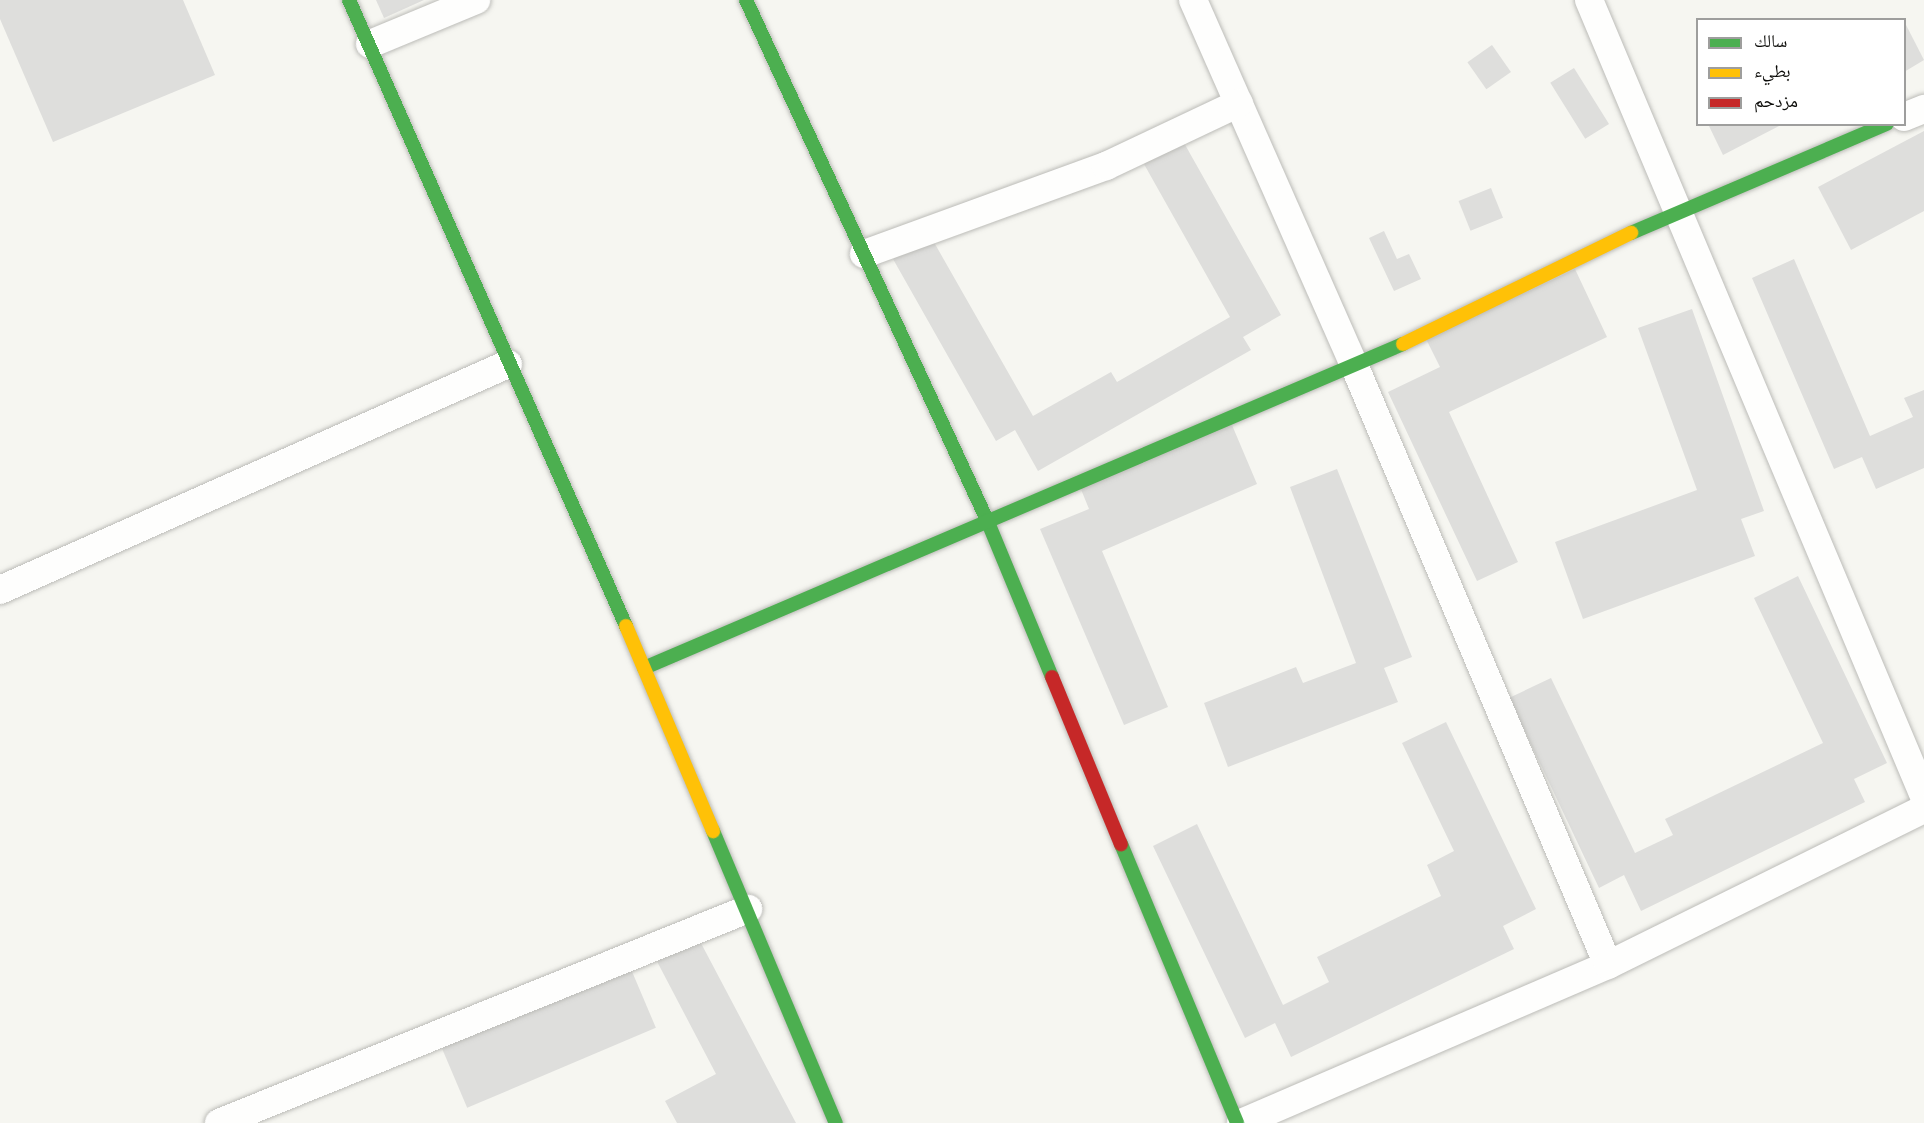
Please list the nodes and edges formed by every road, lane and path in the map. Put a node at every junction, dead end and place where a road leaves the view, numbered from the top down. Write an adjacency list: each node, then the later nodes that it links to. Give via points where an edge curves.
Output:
1 (349, 0): 6 (street)
2 (476, 0): 6 (street)
3 (746, 0): 12 (street)
4 (1193, 0): 7 (street)
5 (1589, 0): 11 (street)
6 (370, 44): 13 (street)
7 (1239, 103): 12 (street, via 1107,165); 14 (street)
8 (1924, 109): 9 (street)
9 (1906, 117)
10 (1882, 126): 11 (street)
11 (1680, 210): 14 (street); 18 (street)
12 (864, 254): 15 (street)
13 (508, 364): 16 (street); 17 (street)
14 (1355, 367): 15 (street); 21 (street)
15 (987, 520): 17 (street); 24 (street)
16 (0, 590)
17 (644, 668): 20 (street)
18 (1924, 796)
19 (1924, 809): 21 (street)
20 (748, 909): 22 (street); 23 (street)
21 (1608, 965): 24 (street)
22 (219, 1123)
23 (836, 1123)
24 (1239, 1123)

